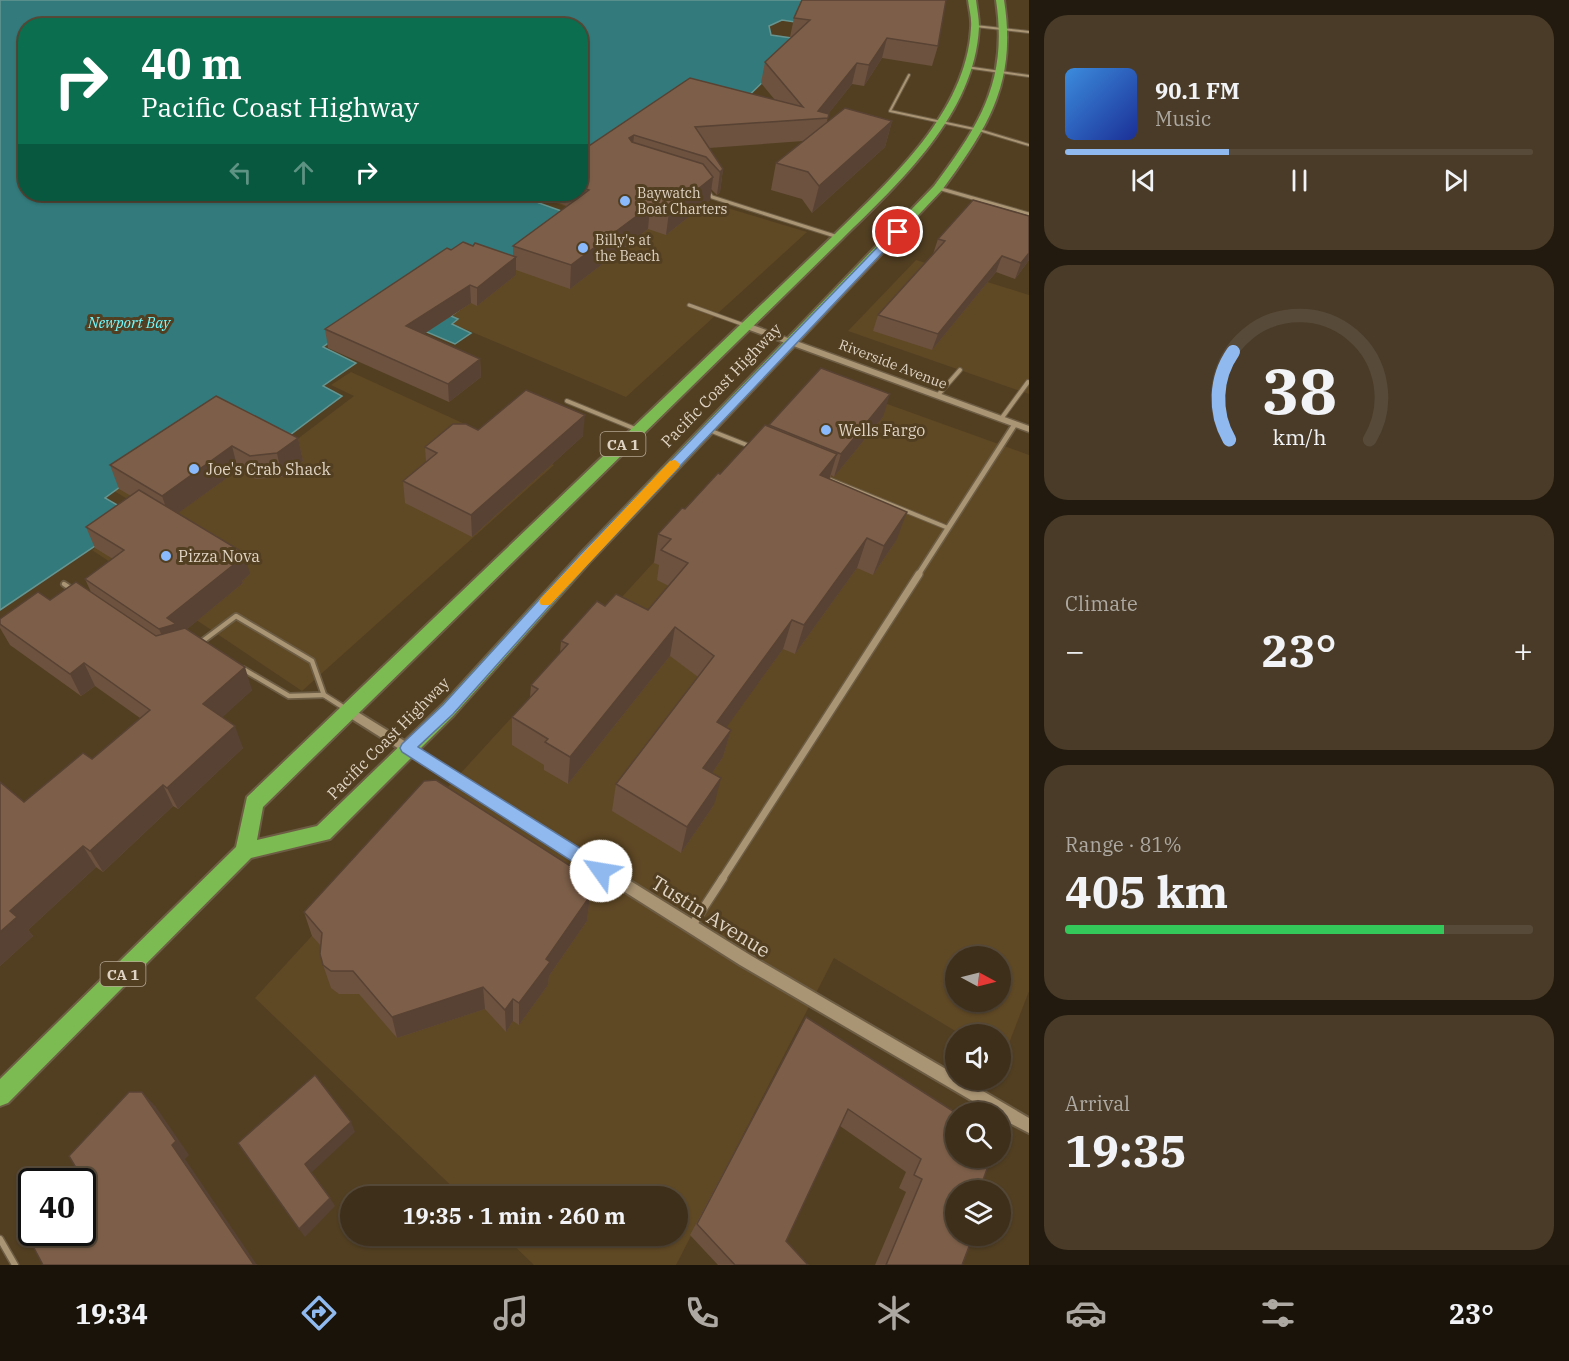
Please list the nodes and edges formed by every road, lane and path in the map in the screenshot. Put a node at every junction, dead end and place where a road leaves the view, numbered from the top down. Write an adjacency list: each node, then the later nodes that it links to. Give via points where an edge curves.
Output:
1 (972, 0): 3 (highway, Pacific Coast Highway / CA 1)
2 (1000, 0): 4 (highway, Pacific Coast Highway)
3 (975, 27): 4 (lane); 6 (highway, Pacific Coast Highway / CA 1)
4 (1005, 30): 5 (lane); 7 (highway, Pacific Coast Highway)
5 (1029, 32)
6 (966, 67): 7 (lane); 10 (highway, Pacific Coast Highway / CA 1)
7 (1003, 72): 9 (lane); 11 (highway, Pacific Coast Highway)
8 (909, 75): 10 (lane, via 890,111)
9 (1029, 76)
10 (940, 122): 11 (lane); 16 (highway, Pacific Coast Highway / CA 1, via 897,178)
11 (979, 130): 12 (lane); 14 (highway, Pacific Coast Highway)
12 (1029, 145)
13 (702, 183): 16 (lane, via 712,197)
14 (938, 189): 15 (lane); 19 (highway, Pacific Coast Highway)
15 (1029, 214)
16 (838, 237): 18 (highway, Pacific Coast Highway / CA 1)
17 (688, 304): 18 (lane)
18 (747, 326): 19 (main road, Riverside Avenue); 28 (highway, Pacific Coast Highway / CA 1)
19 (792, 341): 22 (main road, Riverside Avenue); 26 (highway, Pacific Coast Highway)
20 (960, 370): 22 (lane)
21 (1028, 382): 24 (lane)
22 (938, 395): 24 (main road, Riverside Avenue)
23 (567, 401): 28 (lane)
24 (1001, 418): 25 (main road, Riverside Avenue)
25 (1015, 424): 27 (main road, Riverside Avenue); 31 (street)
26 (708, 429): 29 (lane); 40 (highway, Pacific Coast Highway, via 448,710)
27 (1029, 429)
28 (638, 430): 39 (highway, Pacific Coast Highway / CA 1)
29 (762, 452)
30 (817, 474): 31 (lane)
31 (948, 528): 42 (street)
32 (64, 584): 33 (lane)
33 (83, 597)
34 (199, 644): 35 (lane); 36 (lane); 38 (lane, via 236,616 312,661)
35 (188, 648)
36 (208, 649)
37 (234, 664): 38 (lane, via 289,696)
38 (324, 695): 39 (lane)
39 (348, 711): 40 (street, Tustin Avenue); 41 (highway, Pacific Coast Highway / CA 1, via 254,803)
40 (407, 748): 41 (highway, Pacific Coast Highway, via 323,833); 42 (street, Tustin Avenue)
41 (245, 851): 43 (highway, CA 1)
42 (691, 927): 44 (street, Tustin Avenue)
43 (0, 1095)
44 (1029, 1126)
45 (0, 1239): 46 (lane)
46 (15, 1265)

